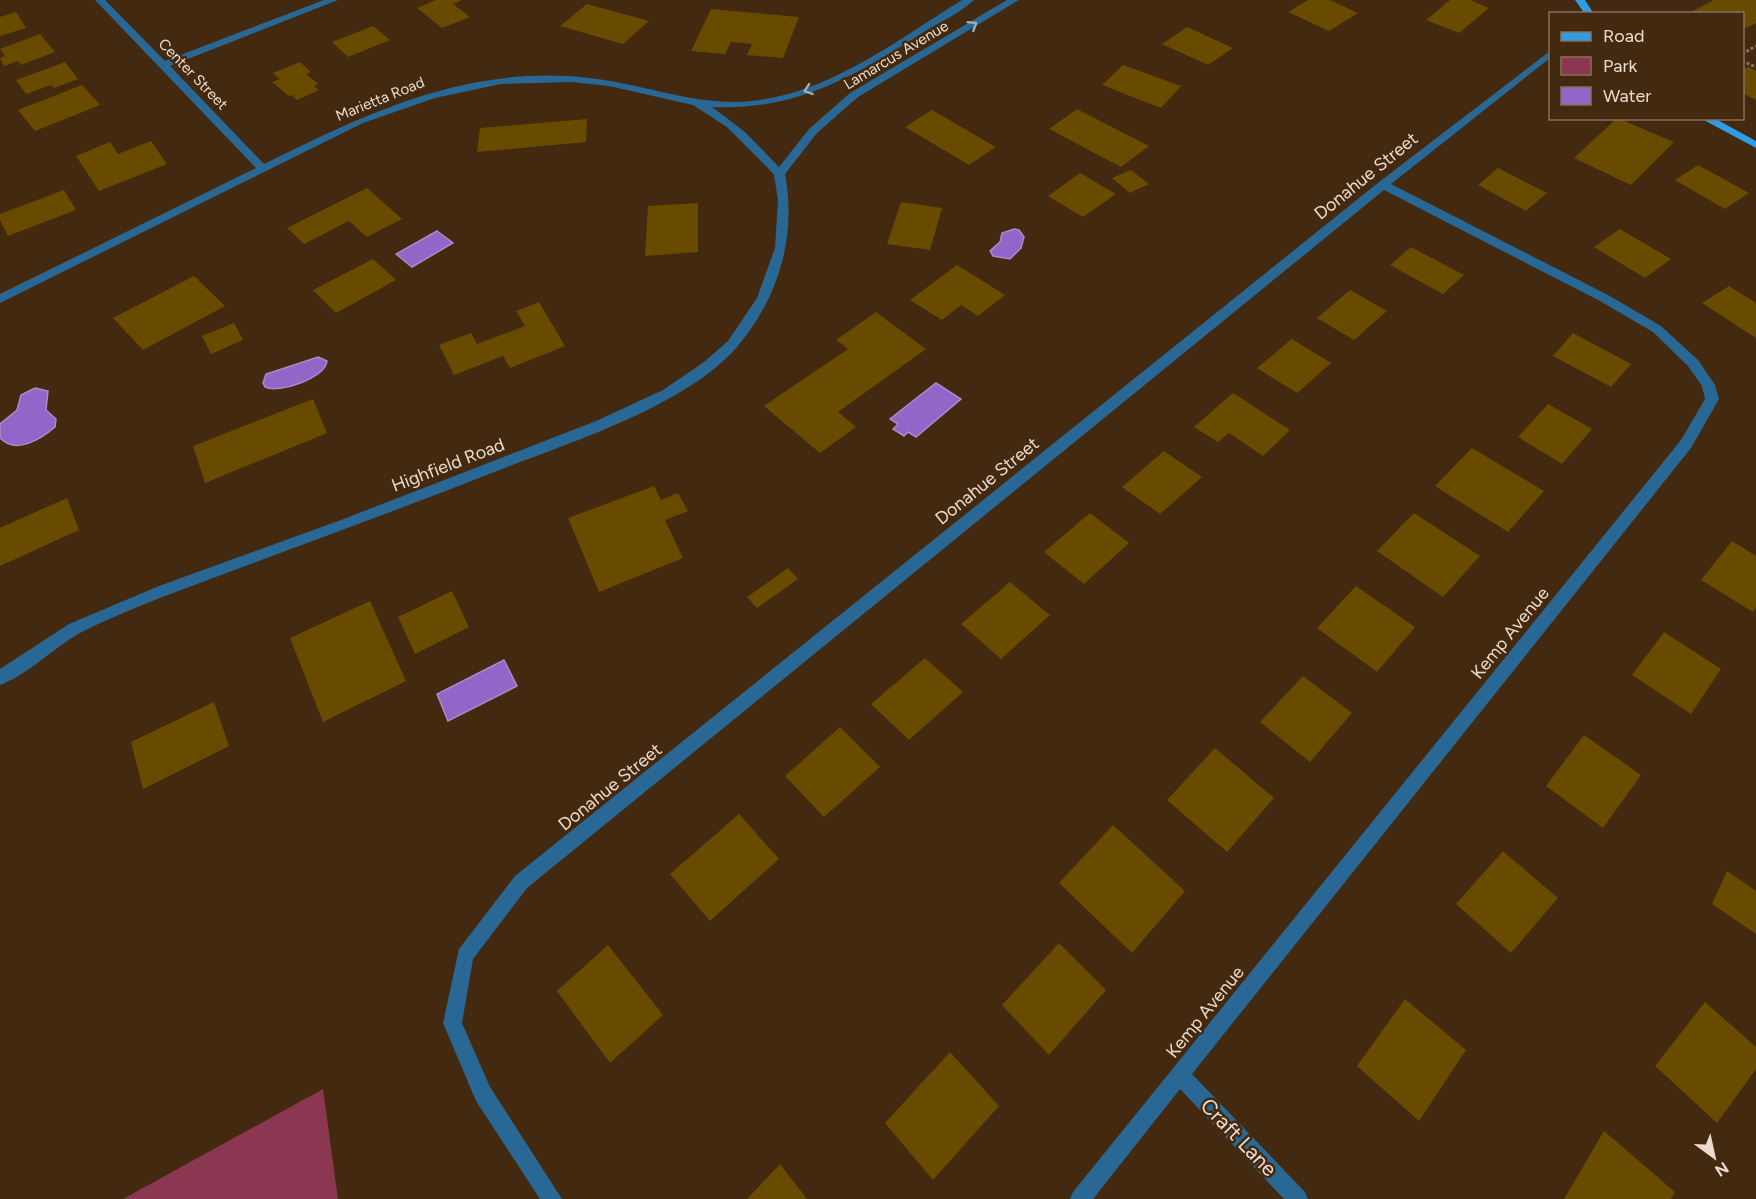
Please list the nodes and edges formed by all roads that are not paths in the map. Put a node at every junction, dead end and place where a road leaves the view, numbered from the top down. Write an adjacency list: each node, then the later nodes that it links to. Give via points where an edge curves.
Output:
1 (100, 0): 8 (street, Center Street)
2 (333, 0): 8 (street)
3 (969, 0): 5 (street, Lamarcus Avenue)
4 (1014, 0): 6 (street, Lamarcus Avenue, one-way to 4)
5 (926, 26): 6 (street); 9 (street, Lamarcus Avenue, one-way to 9, via 852,71 809,91 764,103)
6 (952, 39): 13 (street, Lamarcus Avenue, via 854,95 813,131)
7 (1549, 56): 14 (street, Donahue Street)
8 (164, 65): 12 (street, Center Street)
9 (697, 103): 12 (street, Marietta Road, via 620,84 570,78 461,86 360,121); 13 (street, Marietta Road, via 743,135)
10 (1709, 120): 11 (main road)
11 (1756, 146)
12 (263, 169): 15 (street, Marietta Road)
13 (779, 174): 16 (street, Highfield Road, via 784,200 781,248 763,299 732,344 710,365 668,393 601,425 164,590 74,629)
14 (1383, 185): 17 (street, Kemp Avenue, via 1657,329 1694,363 1712,399 1686,444); 18 (street, Donahue Street, via 521,882 465,955 452,1023 483,1094)
15 (0, 299)
16 (0, 678)
17 (1180, 1075): 19 (street, Kemp Avenue); 20 (street, Craft Lane)
18 (552, 1199)
19 (1080, 1199)
20 (1298, 1199)

